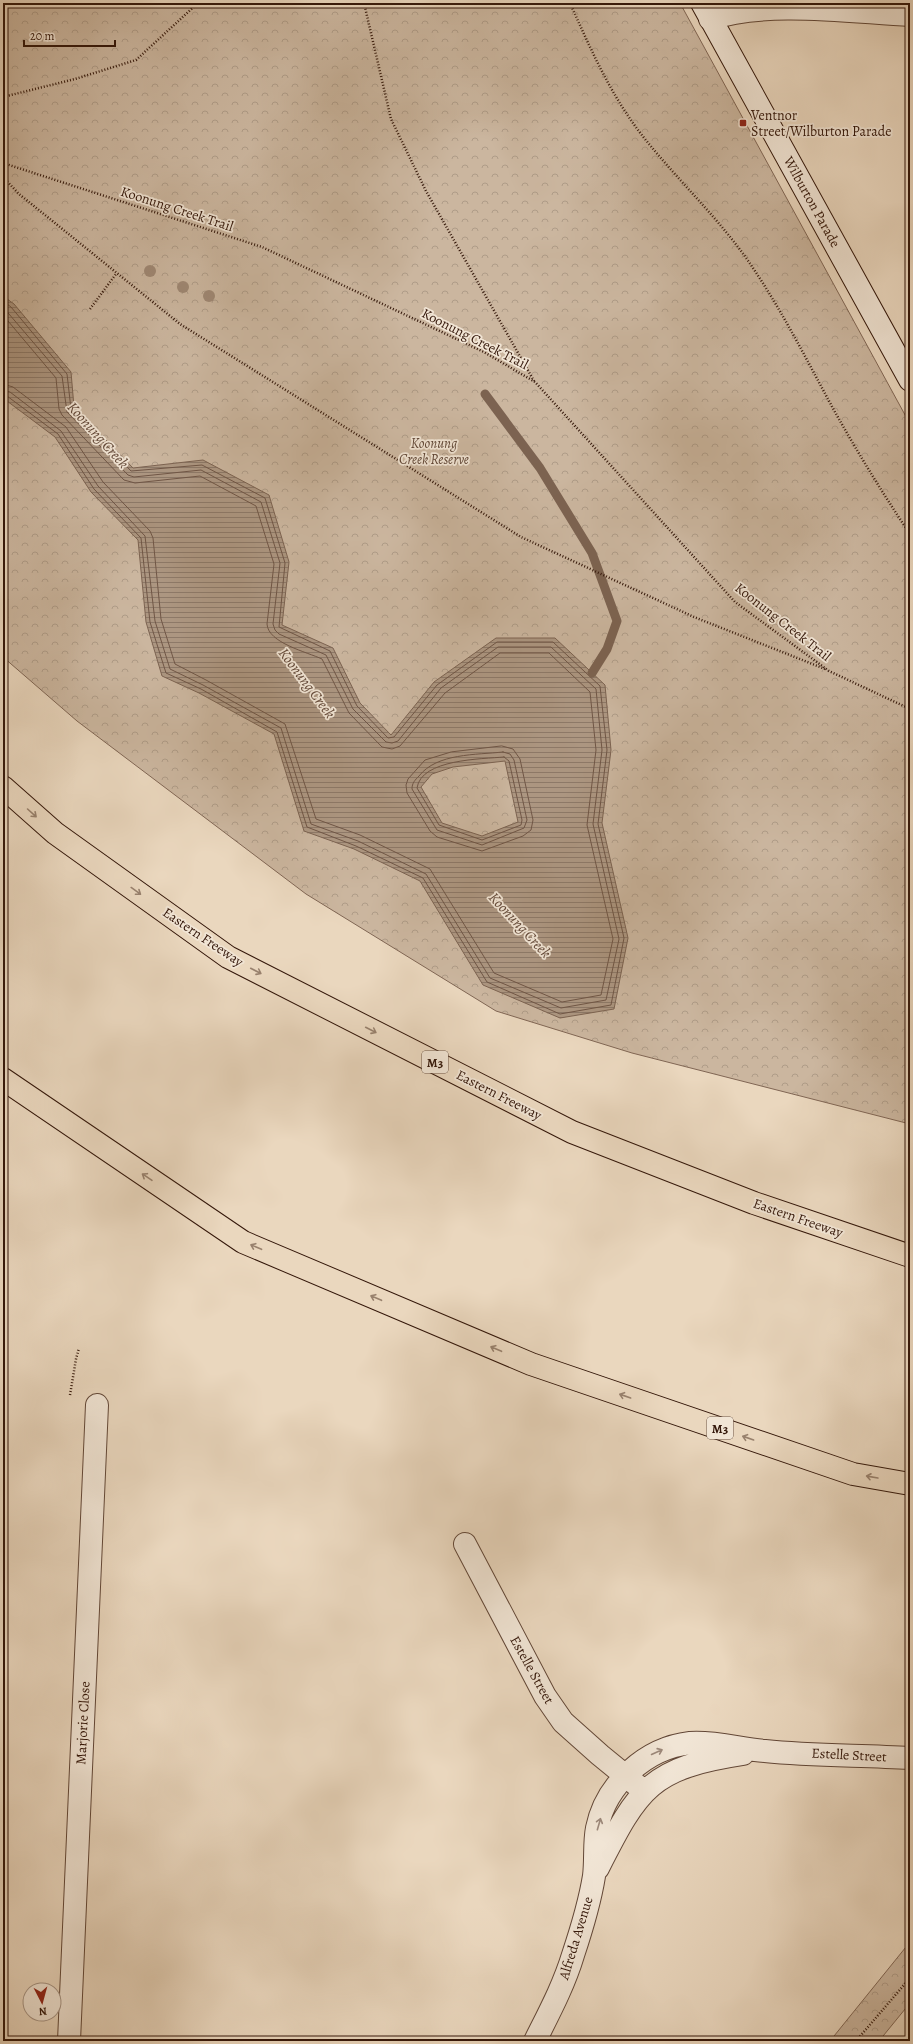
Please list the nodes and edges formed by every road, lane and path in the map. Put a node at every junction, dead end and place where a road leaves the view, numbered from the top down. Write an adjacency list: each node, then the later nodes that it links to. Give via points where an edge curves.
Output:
1 (198, 3): 6 (path, via 136,60)
2 (364, 3): 12 (path, via 391,119 426,191)
3 (570, 3): 13 (path, via 598,64 617,97 644,138 700,200 744,256 795,337 835,413)
4 (706, 11): 5 (street, via 778,9); 11 (street, Wilburton Parade)
5 (910, 15)
6 (3, 97)
7 (3, 163): 12 (path, Koonung Creek Trail, via 262,247 484,352)
8 (3, 177): 9 (path, via 19,194)
9 (116, 274): 10 (path); 14 (path, via 180,324 521,536 694,617)
10 (90, 309)
11 (910, 380)
12 (535, 382): 14 (path, Koonung Creek Trail, via 735,602)
13 (910, 534)
14 (829, 671): 15 (path, Koonung Creek Trail)
15 (910, 710)
16 (3, 787): 18 (highway, Eastern Freeway / M3, one-way to 18, via 55,833 228,957 572,1132 754,1203)
17 (3, 1079): 22 (highway, M3, one-way to 17, via 853,1474 531,1364 243,1242)
18 (910, 1256)
19 (79, 1348): 20 (path)
20 (70, 1400)
21 (97, 1405): 30 (street, Marjorie Close)
22 (910, 1484)
23 (465, 1544): 26 (street, Estelle Street, via 544,1696 563,1722)
24 (764, 1751): 25 (street, Estelle Street); 26 (street, Estelle Street, one-way to 24, via 647,1757 689,1743 714,1743); 27 (street, Estelle Street, via 713,1758 684,1766 663,1776)
25 (910, 1758)
26 (626, 1775): 27 (street, Estelle Street); 28 (street, Alfreda Avenue, one-way to 26, via 597,1828 604,1808)
27 (644, 1791): 28 (street, Alfreda Avenue, via 628,1812)
28 (594, 1876): 31 (street, Alfreda Avenue, via 565,1980)
29 (910, 1978): 32 (path)
30 (69, 2041)
31 (535, 2041)
32 (856, 2041)

